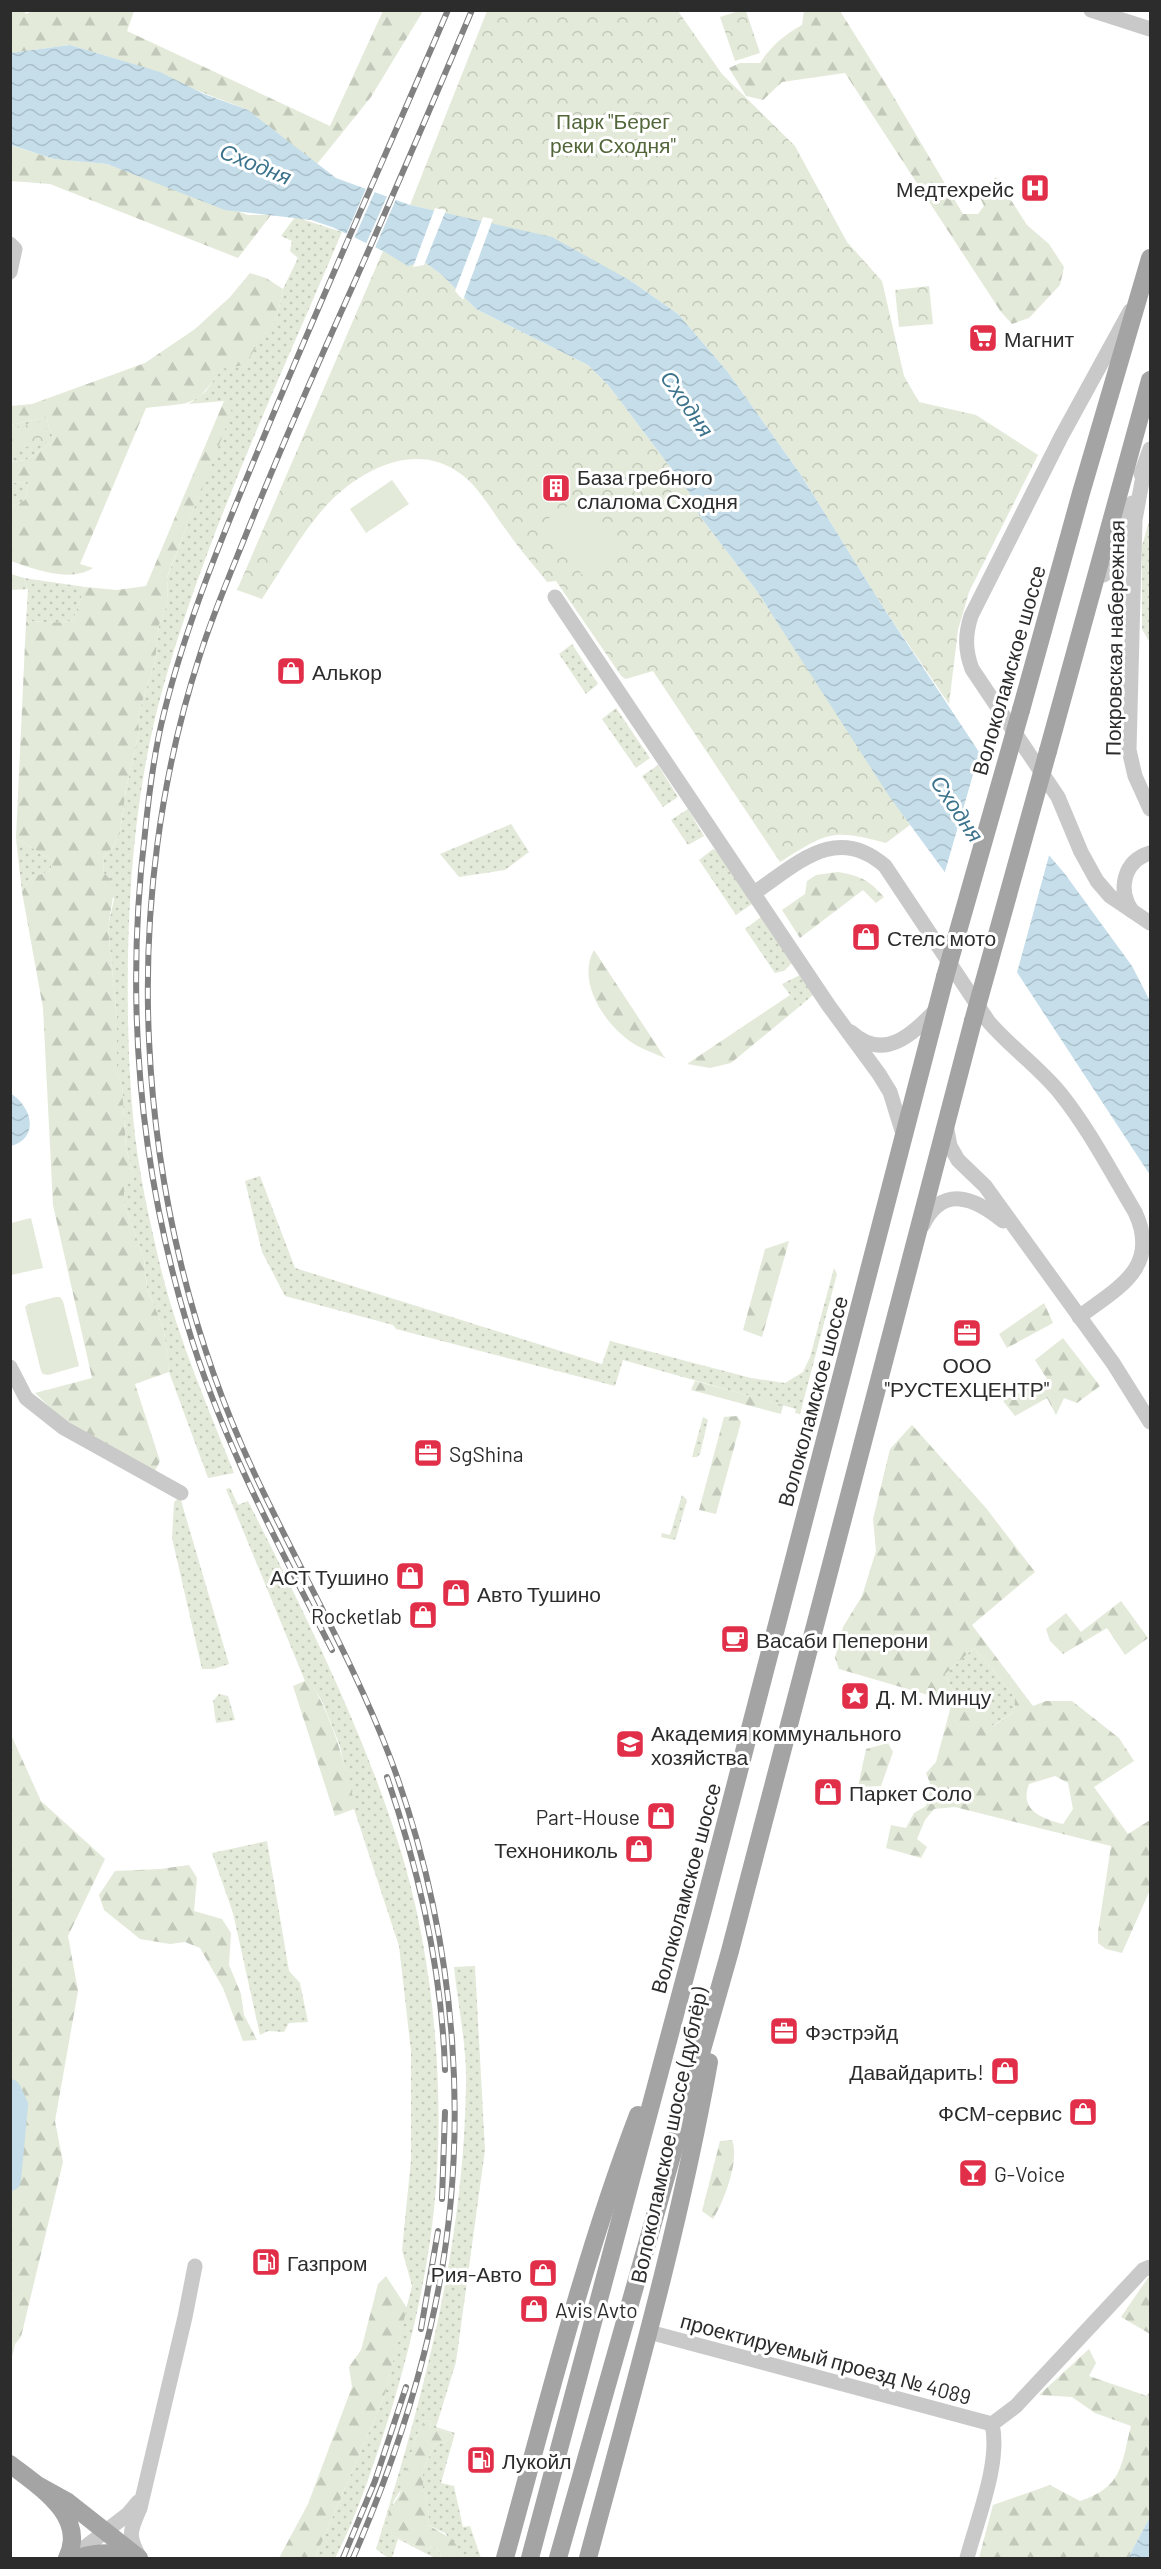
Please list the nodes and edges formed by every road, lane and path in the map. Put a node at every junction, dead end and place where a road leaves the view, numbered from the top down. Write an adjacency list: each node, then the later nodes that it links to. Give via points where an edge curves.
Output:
1 (1091, 10): 2 (street)
2 (1150, 29)
3 (10, 244): 5 (street, via 15,249)
4 (1150, 258): 6 (main road, Волоколамское шоссе)
5 (10, 272)
6 (1141, 290): 15 (street, via 1061,437 967,630 968,657 979,680 1058,797 1097,881); 17 (main road, Волоколамское шоссе, bridge)
7 (1150, 380): 11 (main road)
8 (1150, 449): 9 (street)
9 (1145, 465): 11 (street); 12 (street, Покровская набережная, via 1135,520 1129,750 1135,776)
10 (555, 597): 14 (street)
11 (1081, 631): 19 (main road, bridge)
12 (1150, 809)
13 (1150, 854): 15 (street, via 1135,861 1126,876 1124,895)
14 (754, 893): 18 (street); 23 (street, via 823,849 848,846 873,855 885,866 988,1021 1061,1094 1135,1212 1145,1240 1140,1263 1130,1279)
15 (1134, 913): 16 (street)
16 (1150, 923)
17 (937, 1009): 18 (street, via 910,1036 887,1044 866,1041); 20 (main road, Волоколамское шоссе)
18 (840, 1022): 20 (street, via 890,1092)
19 (946, 1125): 21 (street, via 950,1146 958,1160 985,1186); 22 (main road)
20 (904, 1137): 28 (main road, Волоколамское шоссе)
21 (1018, 1232): 22 (street, via 988,1208 963,1198 935,1208); 23 (street)
22 (917, 1236): 27 (main road)
23 (1079, 1317): 25 (street)
24 (10, 1368): 26 (street, via 27,1398 64,1428)
25 (1150, 1422)
26 (180, 1493)
27 (727, 1963): 31 (main road, Волоколамское шоссе (дублёр), via 699,2117); 42 (main road)
28 (673, 2020): 40 (main road, Волоколамское шоссе (дублёр), via 603,2210); 41 (main road, Волоколамское шоссе)
29 (195, 2266): 35 (street)
30 (1150, 2266): 32 (street, via 1016,2406)
31 (649, 2332): 32 (street, проектируемый проезд № 4089); 43 (main road, Волоколамское шоссе (дублёр))
32 (992, 2424): 44 (street, via 996,2440 994,2461)
33 (10, 2464): 34 (main road)
34 (39, 2486): 36 (main road); 37 (main road, via 63,2509 68,2521 72,2543)
35 (142, 2497): 36 (street); 39 (street, via 130,2536)
36 (106, 2531): 37 (street); 39 (main road)
37 (69, 2559)
38 (78, 2559): 39 (main road, via 119,2554)
39 (139, 2559)
40 (505, 2559)
41 (530, 2559)
42 (558, 2559)
43 (588, 2559)
44 (967, 2559)

